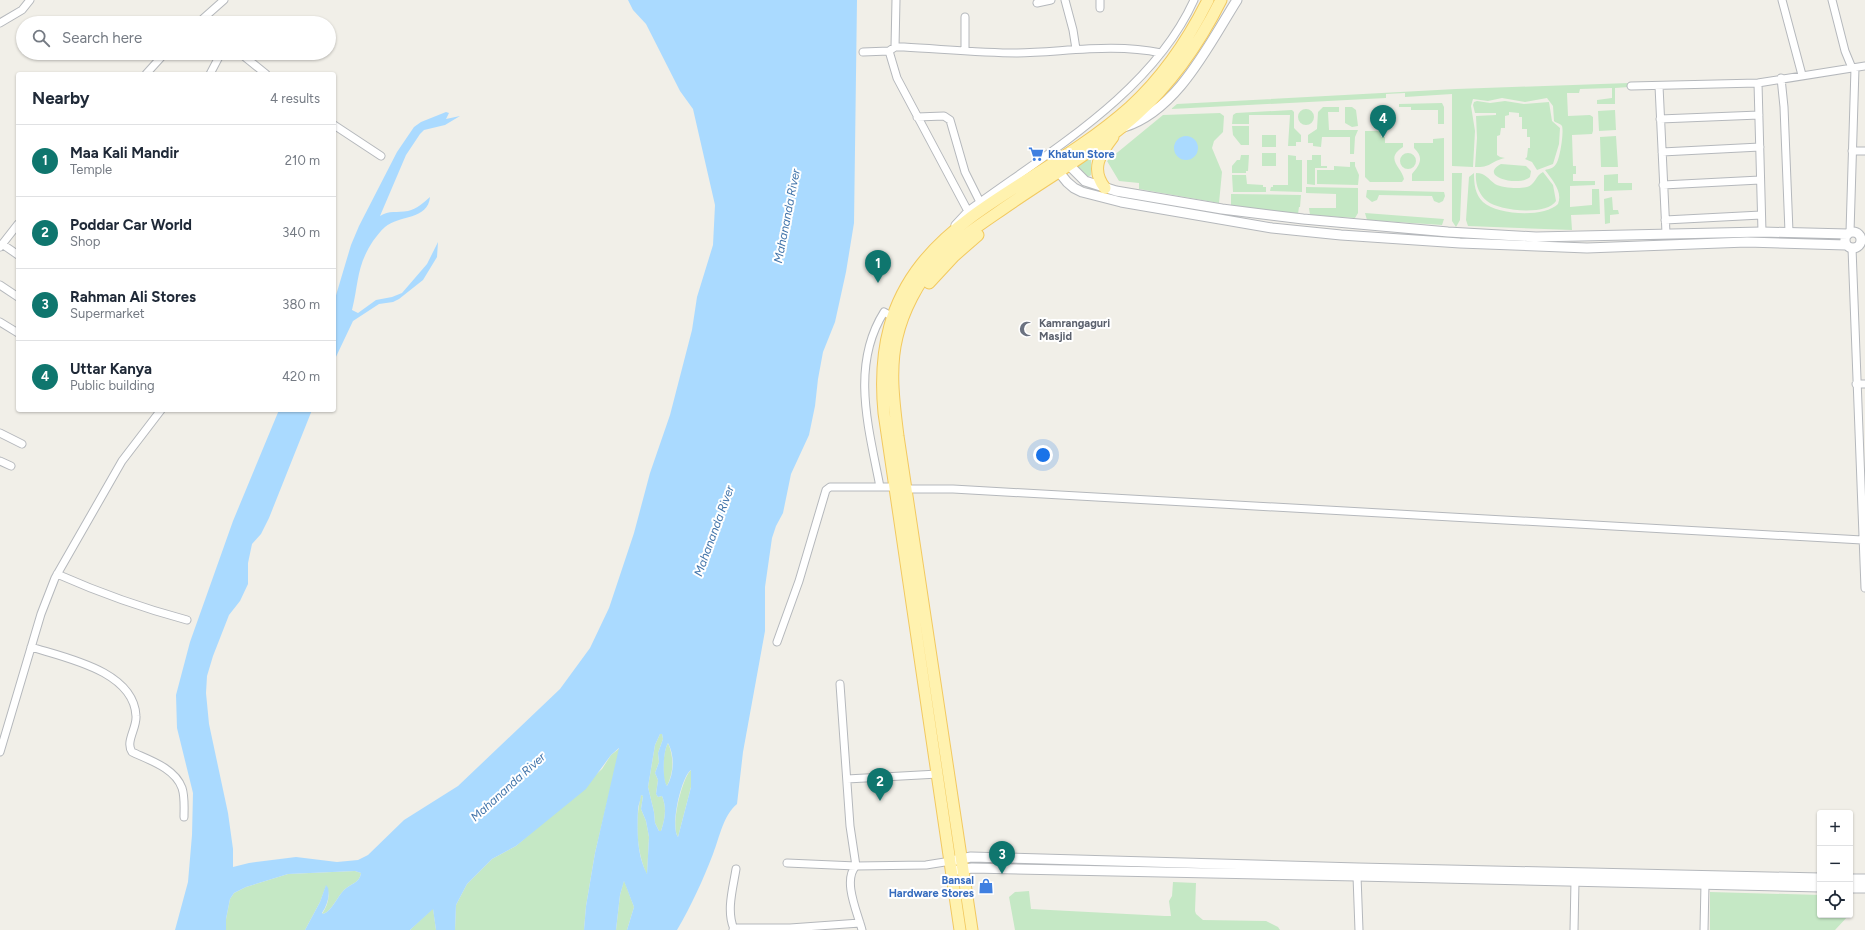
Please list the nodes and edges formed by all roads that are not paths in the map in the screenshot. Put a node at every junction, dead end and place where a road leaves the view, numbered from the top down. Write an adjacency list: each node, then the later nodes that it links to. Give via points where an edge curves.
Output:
1 (30, 0): 17 (street, via 22,10)
2 (224, 0): 15 (street)
3 (896, 0): 19 (street)
4 (1051, 0): 13 (street)
5 (1065, 0): 18 (street)
6 (1100, 0): 14 (street)
7 (1194, 0): 22 (street)
8 (1208, 0): 46 (main road, via 1181,47 1148,89 1118,117)
9 (1221, 0): 40 (main road, via 1204,34 1175,74 1153,99)
10 (1237, 0): 40 (street, via 1206,52 1178,89 1137,122)
11 (1782, 0): 31 (street)
12 (1832, 0): 27 (street, via 1845,51)
13 (1037, 3)
14 (1100, 8)
15 (207, 16)
16 (965, 17): 20 (street)
17 (0, 23)
18 (1076, 48): 20 (street, via 1019,53); 22 (street, via 1146,50)
19 (892, 49): 20 (street); 21 (street); 37 (street, via 897,78)
20 (965, 50)
21 (863, 52)
22 (1161, 53): 46 (street, via 1123,95 1090,123)
23 (159, 60): 28 (street)
24 (217, 60): 29 (street)
25 (249, 60): 30 (street)
26 (1865, 66): 27 (street)
27 (1853, 68): 31 (street); 42 (street)
28 (148, 72)
29 (211, 72)
30 (264, 72)
31 (1802, 75): 32 (street)
32 (1781, 78): 33 (street); 61 (street)
33 (1758, 83): 35 (street); 36 (street)
34 (1631, 86): 35 (street)
35 (1658, 86): 38 (street)
36 (1759, 115): 38 (street); 41 (street)
37 (917, 117): 52 (street, via 944,116 950,120 965,172); 54 (street)
38 (1660, 119): 44 (street)
39 (336, 126): 45 (street)
40 (1121, 128): 46 (main road); 49 (main road, via 1098,161 1098,176)
41 (1760, 147): 44 (street); 47 (street)
42 (1852, 151): 43 (street); 63 (street)
43 (1865, 151)
44 (1662, 152): 48 (street)
45 (381, 156)
46 (1058, 162): 49 (street, via 1085,181); 51 (street, via 1070,185 1082,192); 52 (main road); 83 (main road, via 954,256 935,275 904,316 894,356 893,394)
47 (1760, 180): 48 (street); 55 (street)
48 (1663, 185): 57 (street)
49 (1105, 188): 50 (street)
50 (1123, 192): 51 (street); 53 (street)
51 (1121, 202): 56 (street)
52 (982, 206): 54 (main road)
53 (1223, 210): 56 (street); 59 (street)
54 (970, 214): 71 (main road, via 935,248 911,278)
55 (1761, 215): 57 (street); 60 (street)
56 (1222, 219): 64 (street, via 1272,228)
57 (1665, 220): 62 (street)
58 (16, 226): 66 (street)
59 (1405, 228): 62 (street, via 1536,237); 64 (street)
60 (1762, 232): 61 (street); 62 (street)
61 (1789, 232): 63 (street)
62 (1666, 233)
63 (1849, 233): 65 (street, via 1856,232); 67 (street, via 1845,238)
64 (1404, 240): 67 (street, via 1586,248 1747,242)
65 (1863, 240): 67 (street, via 1857,247)
66 (1, 245): 68 (street)
67 (1849, 246): 74 (street)
68 (16, 254)
69 (0, 285): 70 (street)
70 (16, 296)
71 (893, 317): 81 (street, via 884,312 879,321 870,344 865,369 866,410); 82 (main road, via 876,367 876,406 885,461)
72 (0, 322): 73 (street)
73 (16, 331)
74 (1856, 384): 75 (street); 84 (street)
75 (1865, 384)
76 (160, 412): 86 (street, via 122,462)
77 (0, 433): 78 (street)
78 (22, 444)
79 (0, 461): 80 (street)
80 (10, 466)
81 (880, 487): 82 (street); 89 (street, via 830,487 826,490 797,588)
82 (895, 487): 93 (main road)
83 (906, 489): 84 (street, via 961,489); 97 (main road)
84 (1862, 540): 85 (street)
85 (1864, 552): 87 (street)
86 (58, 574): 88 (street, via 149,610); 90 (street, via 41,614)
87 (1865, 588)
88 (187, 620)
89 (777, 642)
90 (31, 648): 92 (street); 95 (street, via 82,664 122,685 129,695 136,716 130,750 159,764 179,781 184,797)
91 (840, 684): 94 (street)
92 (0, 752)
93 (938, 774): 94 (street); 97 (main road)
94 (847, 779): 98 (street)
95 (184, 817)
96 (787, 863): 98 (street)
97 (957, 865): 98 (street); 100 (street, via 980,868); 104 (street, via 971,857); 111 (main road); 112 (main road)
98 (856, 866): 109 (street, via 850,878)
99 (736, 869): 110 (street, via 730,913)
100 (1357, 876): 105 (street); 113 (street)
101 (1817, 878): 104 (street)
102 (1853, 879): 103 (street)
103 (1865, 879)
104 (1705, 880): 105 (street); 106 (street); 115 (street)
105 (1575, 881): 114 (street)
106 (1817, 887)
107 (1853, 888): 108 (street)
108 (1865, 888)
109 (861, 926): 110 (street)
110 (733, 930)
111 (960, 930)
112 (972, 930)
113 (1359, 930)
114 (1574, 930)
115 (1704, 930)

